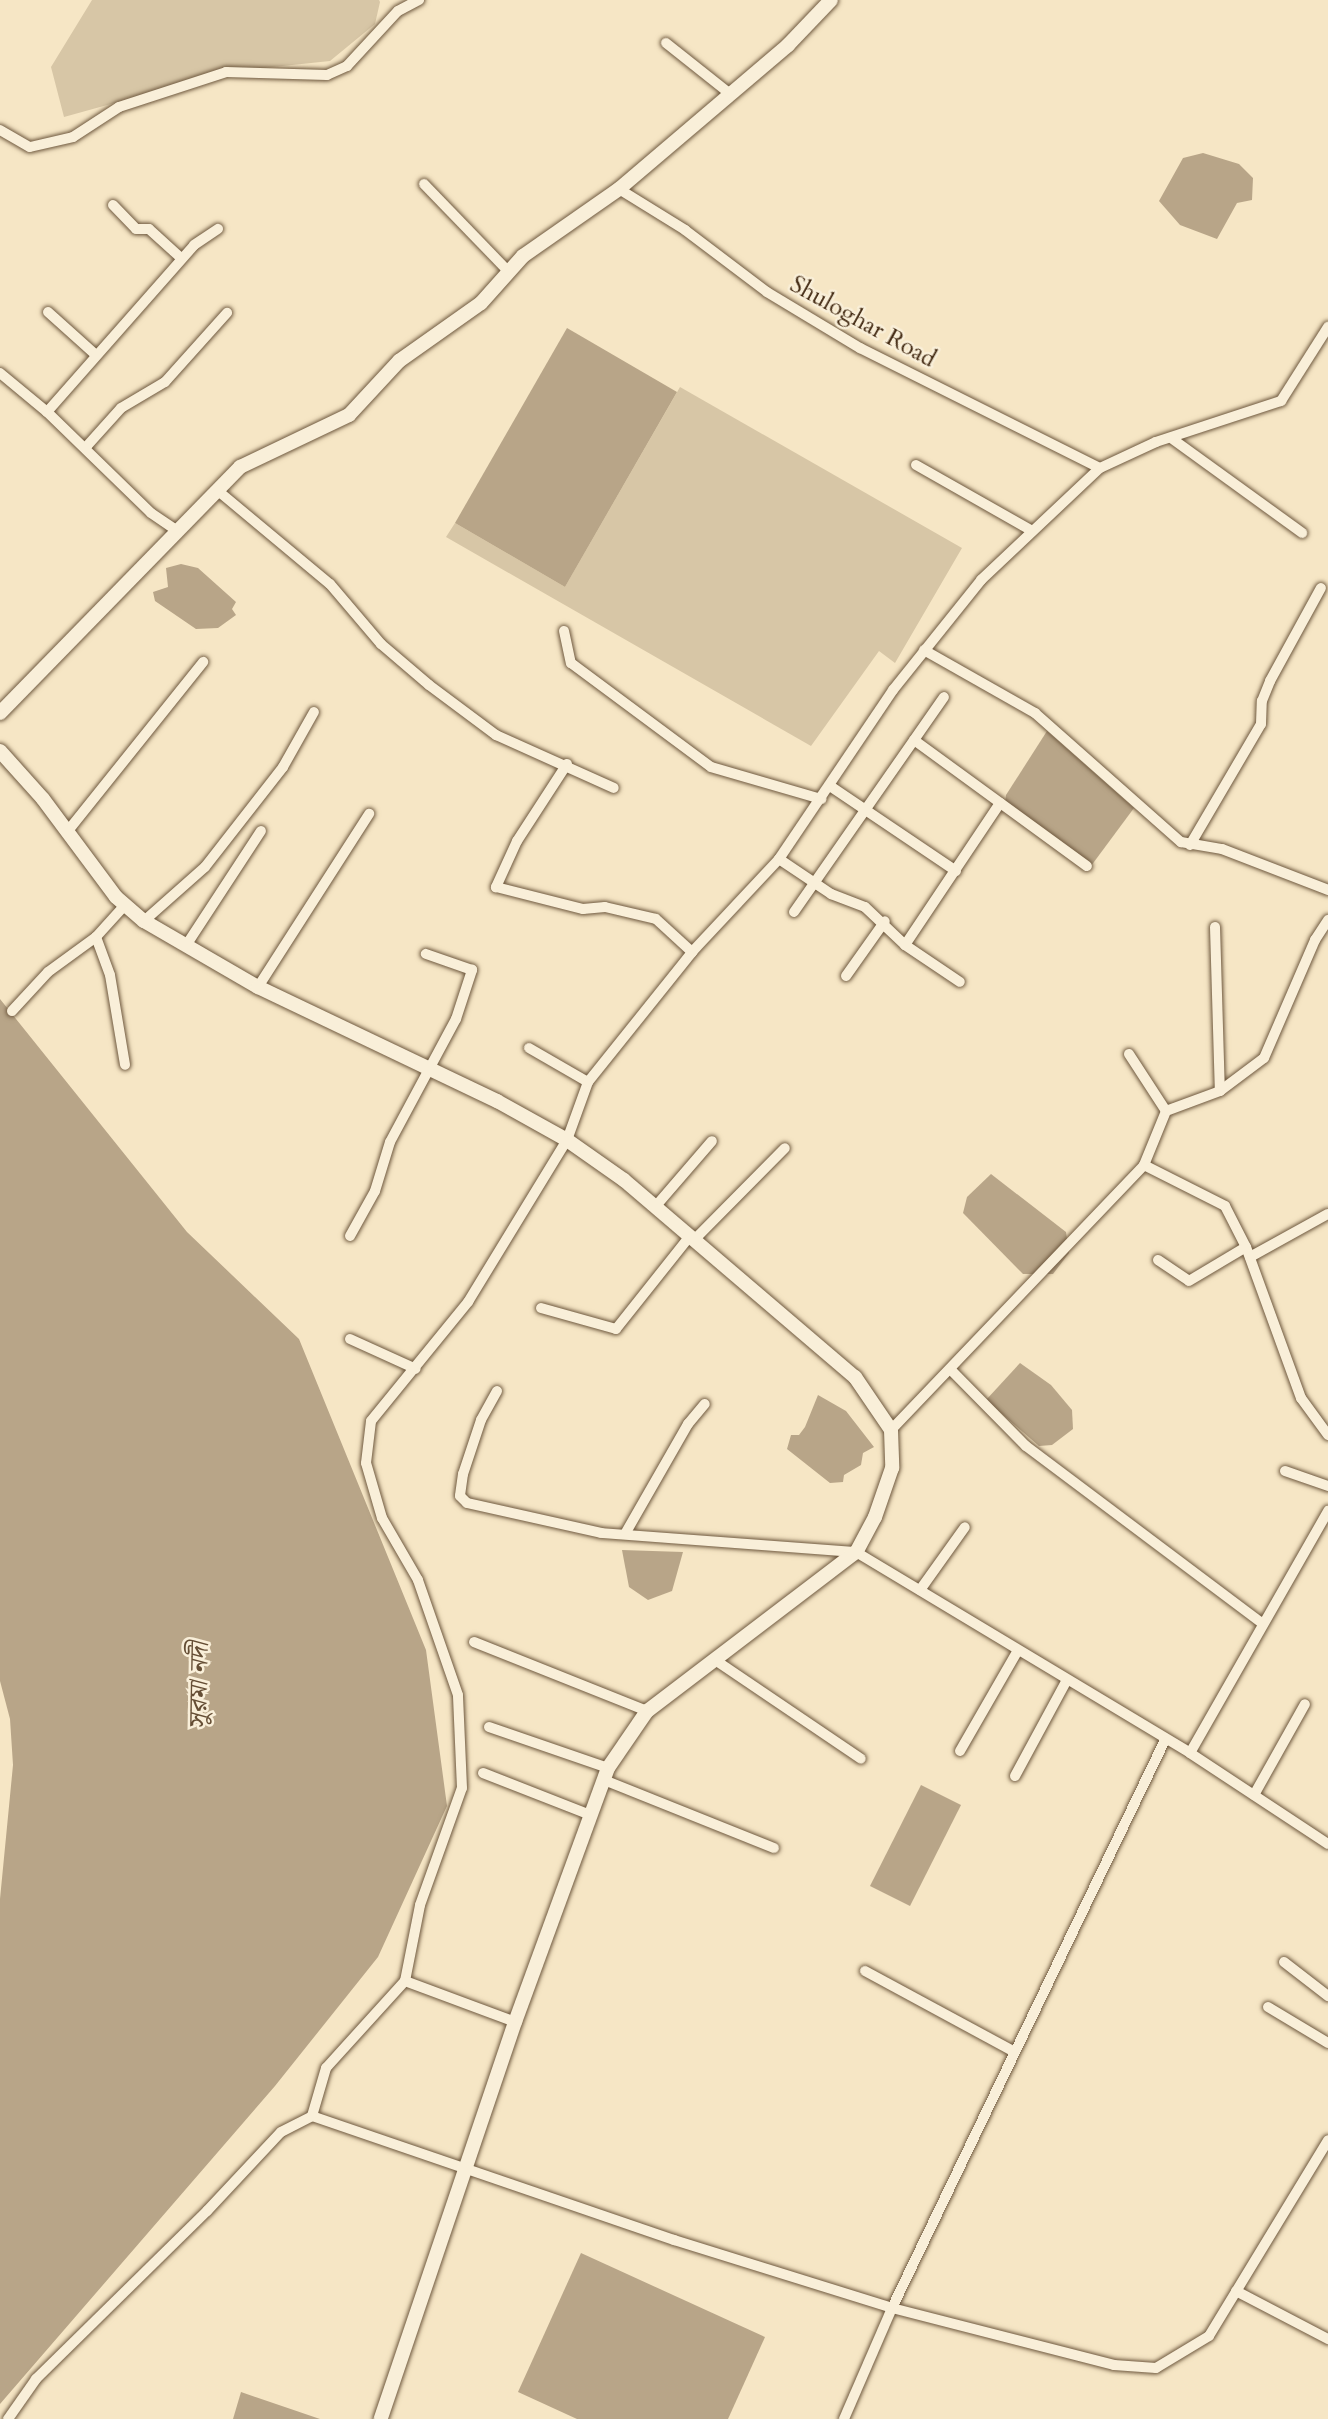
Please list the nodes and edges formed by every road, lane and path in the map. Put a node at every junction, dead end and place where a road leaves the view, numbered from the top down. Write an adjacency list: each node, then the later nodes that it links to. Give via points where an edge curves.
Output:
1 (419, 0): 5 (street, via 398,11 347,66 327,75 226,72 119,107 73,137 30,147)
2 (831, 0): 4 (main road, via 788,45)
3 (666, 43): 4 (street)
4 (729, 93): 7 (main road)
5 (0, 130)
6 (424, 184): 11 (street)
7 (619, 189): 11 (main road, via 523,256); 21 (street, Shuloghar Road, via 685,230 767,292 860,348)
8 (113, 205): 10 (street, via 136,229 149,229)
9 (218, 229): 10 (street)
10 (181, 258): 15 (street)
11 (509, 272): 22 (main road, via 481,303 400,361 349,415 240,467)
12 (48, 312): 15 (street)
13 (227, 313): 19 (street, via 165,382 121,408)
14 (1328, 327): 18 (street, via 1280,401)
15 (96, 355): 17 (street)
16 (0, 373): 17 (street)
17 (47, 412): 19 (street)
18 (1171, 438): 21 (street); 25 (street)
19 (86, 447): 23 (street, via 151,513)
20 (916, 465): 24 (street)
21 (1100, 468): 24 (street)
22 (217, 490): 23 (main road); 35 (street, via 330,584 381,644 429,685 496,735)
23 (176, 530): 32 (main road)
24 (1032, 531): 28 (street, via 981,580)
25 (1302, 533)
26 (1321, 588): 44 (street, via 1270,681 1262,701 1261,724)
27 (564, 631): 38 (street, via 571,663 711,767)
28 (924, 649): 36 (street); 44 (street, via 1035,713 1181,842)
29 (204, 662): 43 (street)
30 (944, 697): 33 (street)
31 (314, 712): 53 (street, via 283,766 205,867)
32 (0, 713)
33 (914, 740): 39 (street); 40 (street)
34 (0, 751): 43 (main road)
35 (567, 764): 37 (street); 59 (street, via 517,841 496,887 583,909 606,906 656,919)
36 (830, 786): 38 (street); 40 (street)
37 (614, 788)
38 (821, 799): 45 (street)
39 (999, 803): 46 (street); 47 (street)
40 (865, 809): 47 (street); 48 (street)
41 (369, 814): 63 (street)
42 (261, 831): 57 (street)
43 (66, 832): 50 (main road)
44 (1191, 845): 49 (street, via 1222,849)
45 (779, 859): 48 (street); 59 (street)
46 (1087, 866)
47 (957, 871): 58 (street)
48 (814, 882): 51 (street); 54 (street)
49 (1328, 890)
50 (125, 905): 53 (main road); 56 (street)
51 (794, 912)
52 (1328, 920): 70 (street, via 1314,940 1264,1058 1244,1078)
53 (144, 921): 57 (main road)
54 (884, 921): 58 (street); 61 (street)
55 (1215, 927): 70 (street)
56 (96, 937): 64 (street, via 48,972); 67 (street, via 110,975)
57 (187, 944): 63 (main road)
58 (905, 945): 62 (street)
59 (692, 952): 69 (street)
60 (426, 954): 68 (street, via 472,970 456,1019)
61 (846, 976)
62 (960, 982)
63 (258, 987): 68 (main road)
64 (12, 1011)
65 (529, 1048): 69 (street)
66 (1129, 1054): 71 (street)
67 (125, 1065)
68 (431, 1070): 72 (main road); 78 (street, via 390,1142 375,1191)
69 (588, 1082): 72 (street)
70 (1220, 1091): 71 (street)
71 (1166, 1111): 75 (street)
72 (567, 1140): 76 (main road); 84 (street, via 468,1302)
73 (712, 1141): 76 (street)
74 (785, 1148): 79 (street)
75 (1143, 1165): 80 (street, via 1225,1206); 85 (street)
76 (655, 1207): 79 (main road)
77 (1328, 1214): 80 (street)
78 (350, 1236)
79 (692, 1238): 82 (street, via 616,1329); 88 (main road, via 855,1377)
80 (1248, 1252): 81 (street, via 1189,1281); 89 (street, via 1301,1398)
81 (1157, 1260)
82 (541, 1308)
83 (350, 1339): 84 (street)
84 (416, 1369): 118 (street, via 371,1421 366,1463 382,1518 418,1580 458,1695 462,1788 420,1905)
85 (951, 1370): 88 (street); 97 (street, via 1026,1446)
86 (497, 1391): 94 (street, via 471,1447 460,1496 467,1503 518,1517)
87 (705, 1404): 94 (street, via 688,1424)
88 (891, 1430): 95 (main road, via 892,1468 875,1517)
89 (1328, 1435)
90 (1285, 1471): 91 (street)
91 (1328, 1486)
92 (1328, 1511): 97 (street)
93 (965, 1527): 96 (street)
94 (625, 1534): 95 (street)
95 (856, 1552): 96 (street); 100 (main road)
96 (920, 1590): 99 (street)
97 (1262, 1623): 107 (street)
98 (474, 1642): 103 (street)
99 (1018, 1650): 101 (street); 106 (street)
100 (715, 1660): 103 (main road); 108 (street)
101 (1067, 1680): 105 (street); 111 (street)
102 (1305, 1704): 112 (street)
103 (647, 1711): 110 (main road)
104 (489, 1727): 110 (street)
105 (1165, 1740): 107 (street); 123 (street)
106 (960, 1751)
107 (1190, 1753): 112 (street)
108 (861, 1759)
109 (483, 1773): 113 (street)
110 (606, 1774): 113 (main road); 115 (street)
111 (1015, 1776)
112 (1254, 1795): 114 (street)
113 (590, 1815): 121 (main road)
114 (1328, 1844)
115 (774, 1848)
116 (1284, 1962): 119 (street)
117 (865, 1970): 123 (street)
118 (405, 1982): 121 (street); 124 (street, via 326,2068)
119 (1328, 1996)
120 (1268, 2007): 122 (street)
121 (516, 2022): 126 (main road)
122 (1328, 2043)
123 (1015, 2052): 128 (street)
124 (312, 2116): 126 (street); 130 (street, via 281,2132 36,2379)
125 (1328, 2140): 127 (street)
126 (468, 2168): 128 (street); 131 (main road)
127 (1236, 2291): 128 (street, via 1209,2336 1156,2368 1114,2365); 129 (street)
128 (892, 2308): 132 (street)
129 (1328, 2339)
130 (8, 2419)
131 (381, 2419)
132 (844, 2419)

